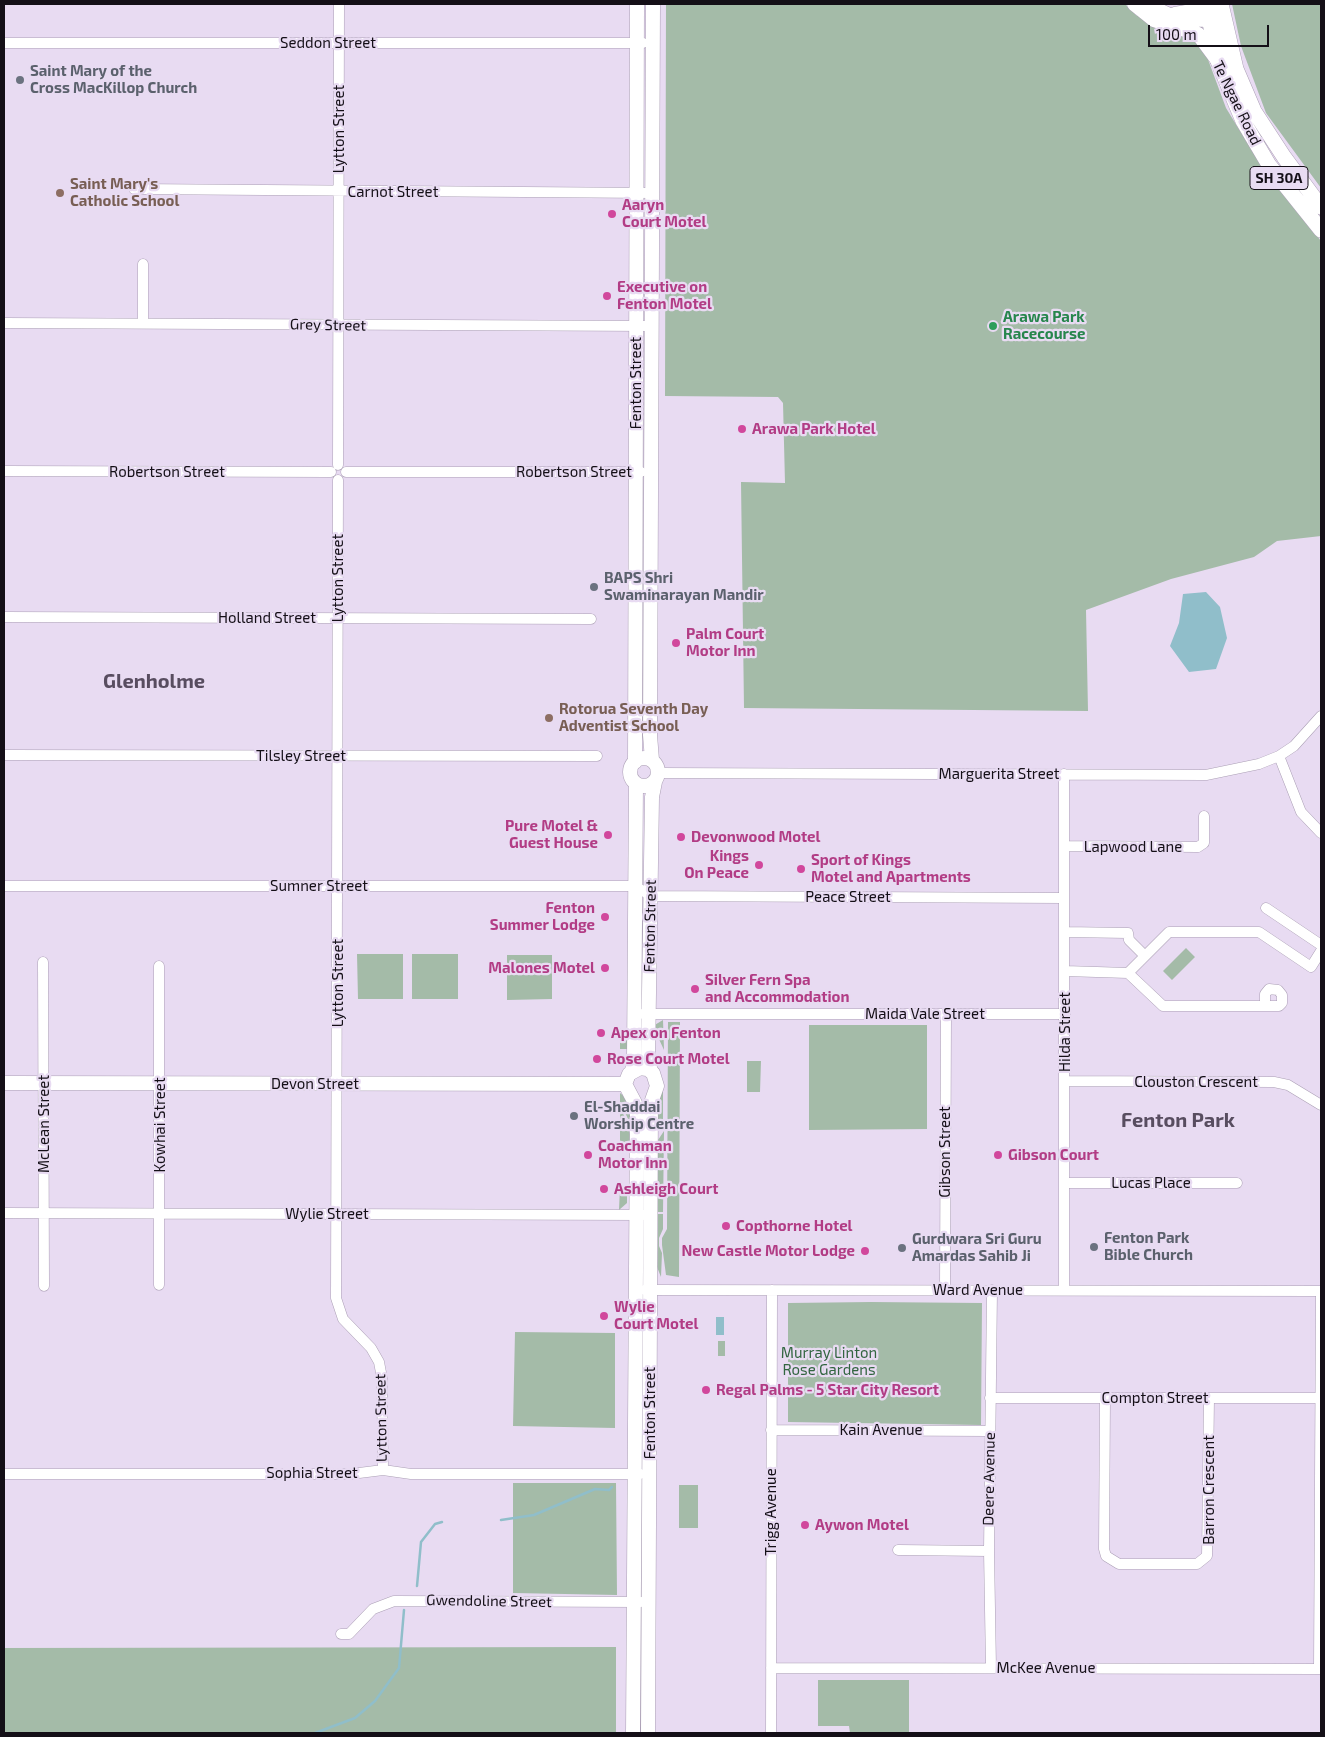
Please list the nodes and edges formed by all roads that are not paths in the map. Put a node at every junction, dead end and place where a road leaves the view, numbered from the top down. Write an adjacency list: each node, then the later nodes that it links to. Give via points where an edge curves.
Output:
1 (339, 4): 12 (street, Lytton Street)
2 (637, 4): 13 (main road, Fenton Street)
3 (653, 4): 14 (main road, Fenton Street)
4 (1134, 4): 15 (main road, Te Ngae Road, via 1154,20 1198,34)
5 (1152, 4): 9 (main road)
6 (1203, 4): 9 (main road, via 1192,11)
7 (1206, 4): 10 (main road, SH 30A)
8 (1221, 4): 16 (main road, SH 30A)
9 (1169, 15): 10 (main road)
10 (1209, 20): 15 (main road, SH 30A); 16 (main road, Te Ngae Road, via 1219,30 1226,58)
11 (4, 43): 12 (street, Seddon Street)
12 (339, 43): 13 (street, Seddon Street); 18 (street, Lytton Street)
13 (637, 43): 14 (street, Seddon Street); 19 (main road, Fenton Street)
14 (653, 43): 20 (main road, Fenton Street)
15 (1218, 61): 22 (main road, Te Ngae Road / SH 30A, via 1235,106 1269,165)
16 (1236, 69): 21 (main road, Te Ngae Road / SH 30A, via 1261,123)
17 (134, 190): 18 (street, Carnot Street)
18 (339, 192): 19 (street, Carnot Street); 26 (street, Lytton Street)
19 (637, 192): 20 (street, Carnot Street); 27 (main road, Fenton Street)
20 (653, 193): 28 (main road, Fenton Street)
21 (1321, 207)
22 (1321, 230)
23 (144, 264): 25 (street)
24 (4, 323): 25 (street, Grey Street)
25 (144, 324): 26 (street, Grey Street)
26 (337, 325): 27 (street, Grey Street); 30 (street, Lytton Street)
27 (637, 326): 28 (street, Grey Street); 31 (main road, Fenton Street)
28 (652, 326): 32 (main road, Fenton Street)
29 (4, 471): 30 (street, Robertson Street)
30 (338, 472): 31 (street, Robertson Street); 34 (street, Lytton Street)
31 (636, 472): 32 (street, Robertson Street); 36 (main road, Fenton Street)
32 (652, 473): 37 (main road, Fenton Street)
33 (4, 617): 34 (street, Holland Street)
34 (338, 618): 35 (street, Holland Street); 40 (street, Lytton Street)
35 (591, 619)
36 (636, 619): 37 (main road); 43 (main road, Fenton Street)
37 (652, 619): 44 (main road, Fenton Street, via 650,735)
38 (1321, 716): 42 (street, Marguerita Street, via 1294,746)
39 (4, 755): 40 (street, Tilsley Street)
40 (338, 756): 41 (street, Tilsley Street); 51 (street, Lytton Street)
41 (598, 756)
42 (1279, 756): 45 (street, Marguerita Street, via 1259,764 1206,775); 48 (street, via 1301,812)
43 (635, 762): 44 (main road, via 644,758); 46 (main road, via 630,771)
44 (655, 772): 45 (street, Marguerita Street); 46 (main road, via 645,787); 53 (main road, Fenton Street)
45 (1064, 774): 49 (street, Hilda Street)
46 (636, 784): 52 (main road, Fenton Street)
47 (1204, 816): 49 (street, Lapwood Lane, via 1204,843 1198,847)
48 (1321, 833)
49 (1064, 846): 54 (street, Hilda Street)
50 (4, 886): 51 (street, Sumner Street)
51 (338, 886): 52 (street, Sumner Street); 75 (street, Lytton Street)
52 (635, 886): 53 (street); 65 (main road, Fenton Street)
53 (651, 896): 54 (street, Peace Street); 66 (main road, Fenton Street)
54 (1064, 898): 56 (street, Hilda Street)
55 (1266, 908): 57 (street)
56 (1065, 932): 59 (street, via 1128,933 1129,940); 62 (street, Hilda Street)
57 (1321, 945)
58 (1321, 951): 59 (street, via 1311,967 1259,932 1169,932)
59 (1145, 956): 63 (street)
60 (43, 962): 73 (street, McLean Street)
61 (159, 966): 74 (street, Kowhai Street)
62 (1065, 971): 63 (street); 68 (street, Hilda Street)
63 (1128, 973): 64 (street, via 1163,1006)
64 (1265, 1006)
65 (634, 1014): 66 (street, Maida Vale Street); 69 (main road, Fenton Street)
66 (649, 1014): 67 (street, Maida Vale Street); 70 (main road, Fenton Street, via 648,1058)
67 (946, 1014): 68 (street, Maida Vale Street); 92 (street, Gibson Street)
68 (1065, 1014): 71 (street, Hilda Street)
69 (632, 1071): 70 (main road, via 643,1068); 76 (main road, via 627,1077)
70 (651, 1071): 77 (main road, via 657,1081)
71 (1065, 1081): 78 (street, Clouston Crescent, via 1274,1082 1288,1085); 80 (street, Hilda Street)
72 (4, 1083): 73 (main road, Devon Street)
73 (44, 1083): 74 (main road, Devon Street); 82 (street, McLean Street)
74 (160, 1083): 75 (main road, Devon Street); 83 (street, Kowhai Street)
75 (337, 1084): 76 (main road, Devon Street); 84 (street, Lytton Street)
76 (628, 1090): 77 (main road, via 642,1100); 85 (main road, Fenton Street, via 637,1115)
77 (654, 1093): 86 (main road, Fenton Street, via 651,1103)
78 (1321, 1103)
79 (1237, 1183): 80 (street, Lucas Place)
80 (1064, 1184): 94 (street, Hilda Street)
81 (4, 1213): 82 (street, Wylie Street)
82 (44, 1213): 83 (street, Wylie Street); 88 (street, McLean Street)
83 (160, 1213): 84 (street, Wylie Street); 87 (street, Kowhai Street)
84 (336, 1214): 85 (street, Wylie Street); 102 (street, Lytton Street, via 337,1304 348,1325 371,1348 381,1370)
85 (635, 1214): 86 (street, Wylie Street); 89 (main road, Fenton Street)
86 (651, 1214): 90 (main road, Fenton Street)
87 (159, 1285)
88 (44, 1286)
89 (634, 1290): 90 (street, Ward Avenue); 104 (main road, Fenton Street)
90 (651, 1290): 91 (street, Ward Avenue); 105 (main road, Fenton Street)
91 (772, 1290): 92 (street, Ward Avenue); 100 (street, Trigg Avenue)
92 (945, 1290): 93 (street, Ward Avenue)
93 (992, 1290): 94 (street, Ward Avenue); 96 (street, Deere Avenue)
94 (1064, 1290): 95 (street, Ward Avenue)
95 (1321, 1291): 99 (street)
96 (990, 1398): 97 (street, Compton Street); 101 (street, Deere Avenue)
97 (1105, 1398): 98 (street, Compton Street); 98 (street, Barron Crescent, via 1104,1549 1106,1556 1119,1564 1197,1564 1207,1556)
98 (1209, 1398): 99 (street, Compton Street)
99 (1320, 1398): 113 (street)
100 (771, 1430): 101 (street, Kain Avenue); 111 (street, Trigg Avenue)
101 (990, 1431): 107 (street, Deere Avenue)
102 (383, 1470): 103 (street, Sophia Street, via 352,1474); 104 (street, Sophia Street, via 411,1474)
103 (4, 1474)
104 (634, 1474): 105 (street, Sophia Street); 108 (main road, Fenton Street)
105 (649, 1474): 109 (main road, Fenton Street)
106 (898, 1550): 107 (street)
107 (989, 1551): 112 (street, Deere Avenue)
108 (634, 1602): 109 (street, Gwendoline Street); 110 (street, Gwendoline Street, via 394,1601 373,1609 349,1634); 114 (main road, Fenton Street)
109 (649, 1602): 115 (main road, Fenton Street)
110 (341, 1634)
111 (771, 1668): 112 (street, McKee Avenue); 116 (street, Trigg Avenue)
112 (991, 1668): 113 (street, McKee Avenue)
113 (1320, 1669)
114 (633, 1733)
115 (648, 1733)
116 (771, 1733)

